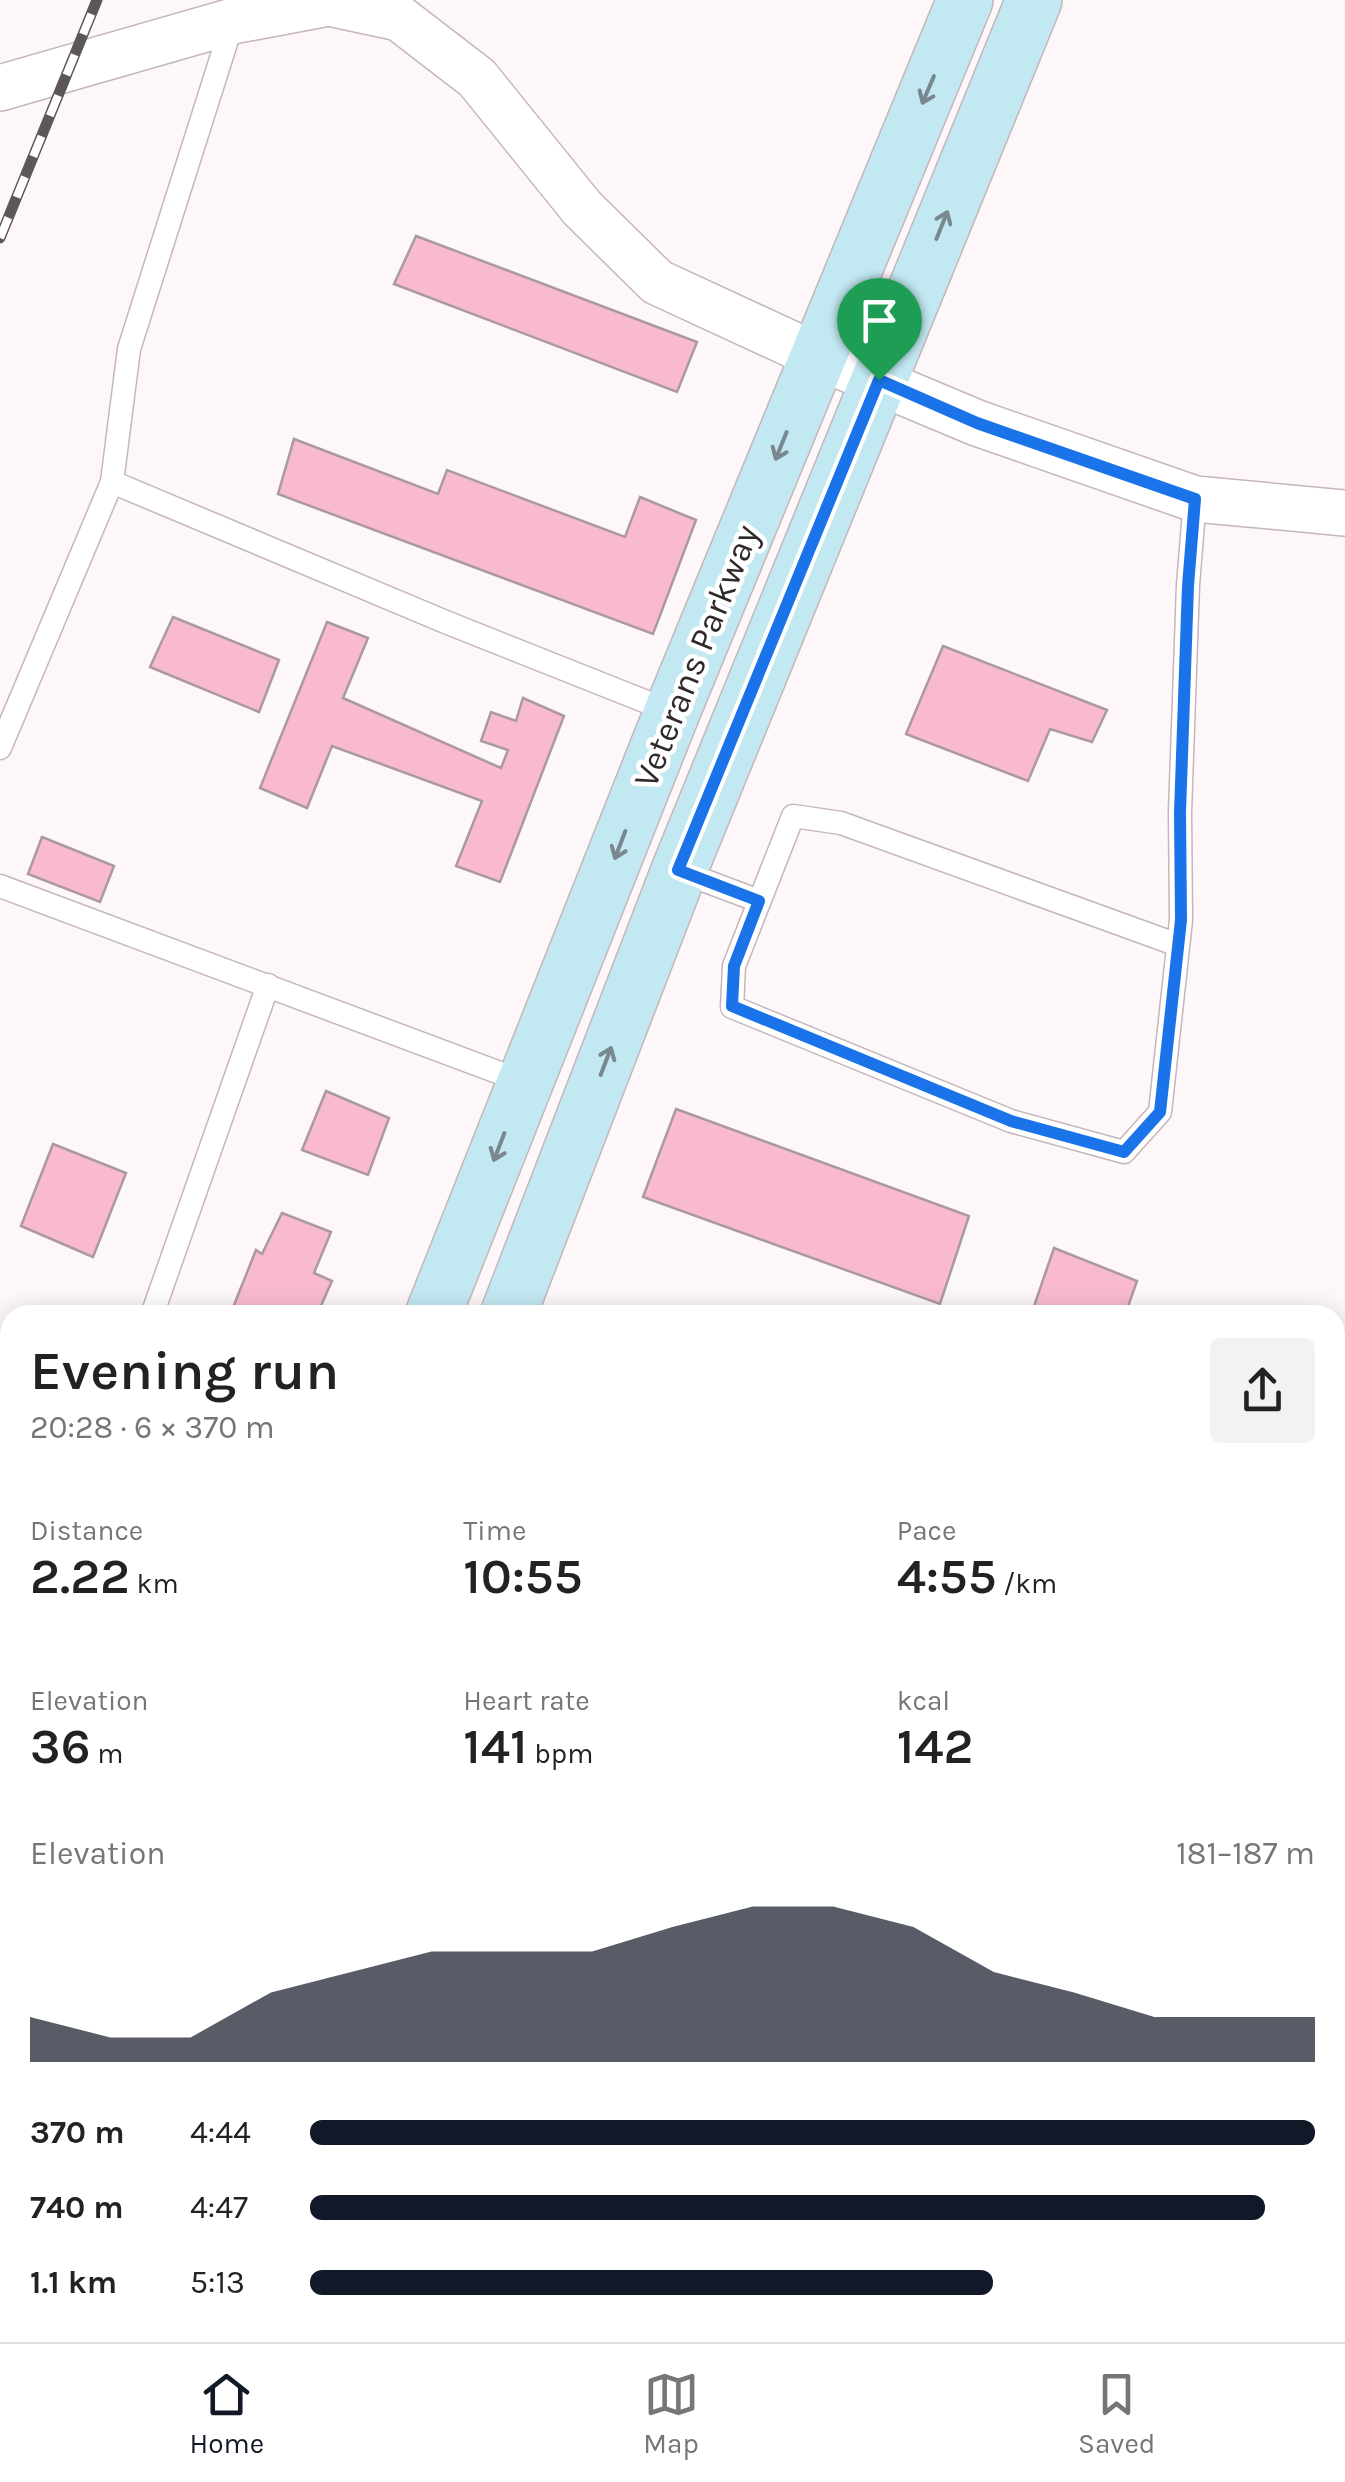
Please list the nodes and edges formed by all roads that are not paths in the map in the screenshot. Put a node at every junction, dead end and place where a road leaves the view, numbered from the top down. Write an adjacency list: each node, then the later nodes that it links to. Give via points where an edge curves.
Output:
1 (965, 0): 5 (main road, Veterans Parkway, one-way to 5)
2 (1034, 0): 6 (main road, Veterans Parkway, one-way to 2)
3 (232, 21): 4 (street); 5 (street, via 330,3 399,18 476,78 582,208 657,282); 7 (lane, via 128,349)
4 (0, 88)
5 (818, 356): 6 (street); 10 (main road, Veterans Parkway, one-way to 10)
6 (879, 380): 8 (street, via 977,423); 12 (main road, Veterans Parkway)
7 (112, 482): 10 (lane); 11 (lane)
8 (1195, 499): 9 (street); 15 (lane)
9 (1345, 513)
10 (672, 712): 17 (main road, Veterans Parkway, one-way to 17)
11 (0, 748)
12 (678, 870): 14 (lane); 20 (main road, Veterans Parkway, one-way to 12)
13 (0, 886): 16 (lane)
14 (759, 901): 15 (lane, via 793,816 841,823); 15 (lane, via 734,966 732,1006 1011,1121 1124,1152 1160,1112)
15 (1178, 945)
16 (268, 986): 17 (lane); 18 (lane)
17 (524, 1082): 19 (main road, Veterans Parkway, one-way to 19)
18 (156, 1305)
19 (436, 1305)
20 (512, 1305)

